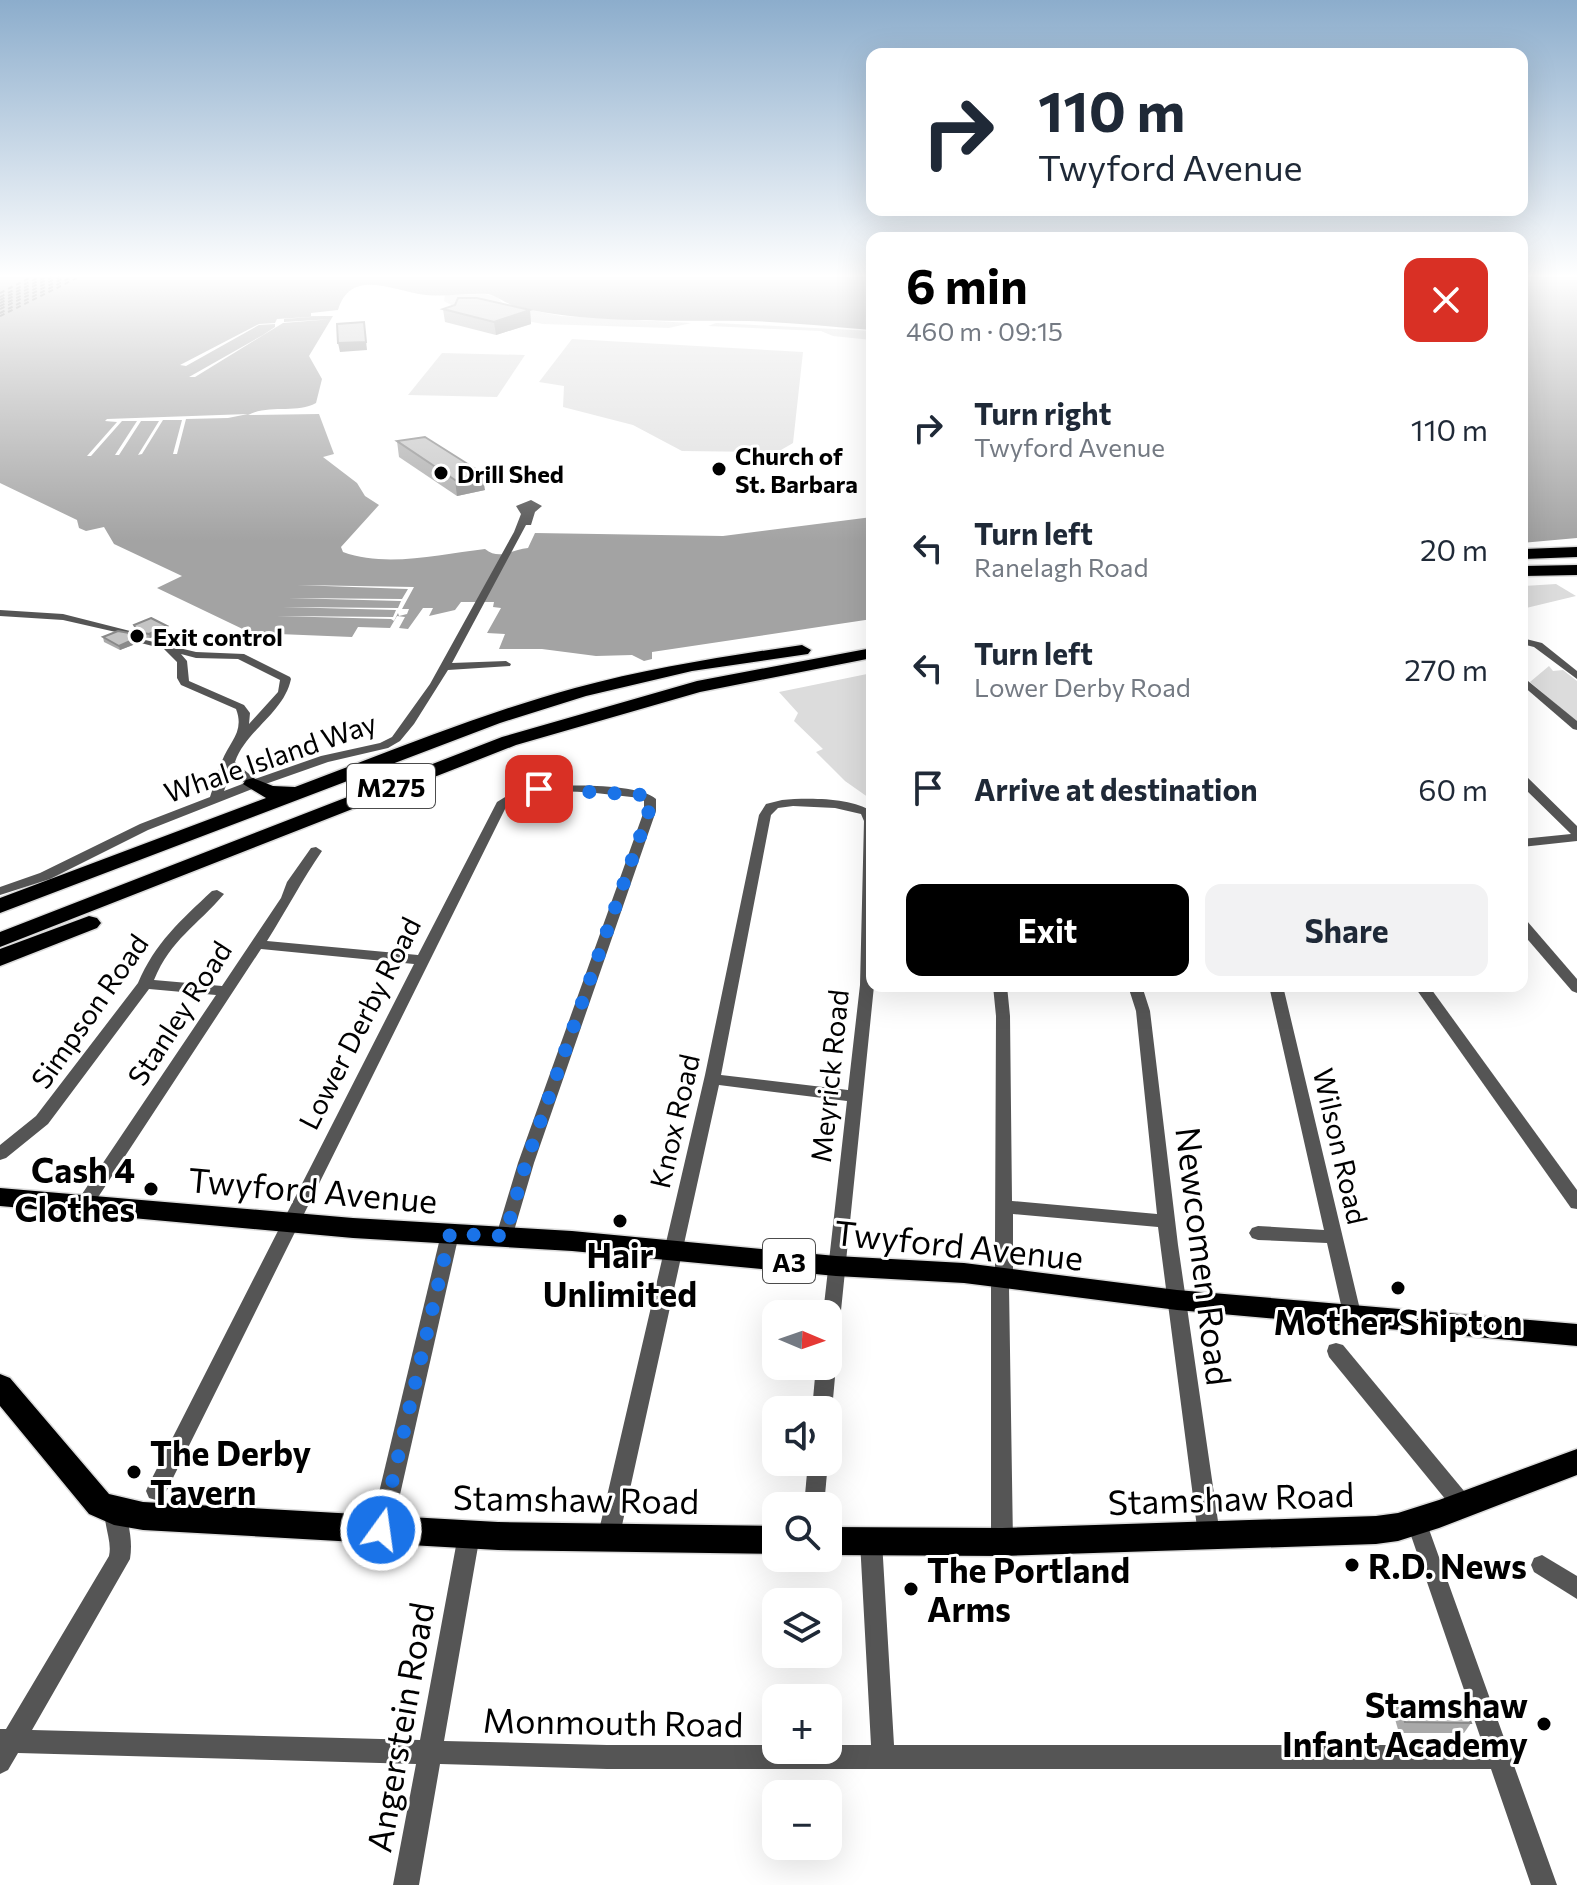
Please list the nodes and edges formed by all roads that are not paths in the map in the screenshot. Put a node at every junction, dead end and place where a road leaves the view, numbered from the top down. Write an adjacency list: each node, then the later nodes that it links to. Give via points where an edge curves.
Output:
1 (529, 512): 19 (street, Whale Island Way, via 522,537 508,547)
2 (1577, 552): 3 (highway)
3 (1528, 556)
4 (1528, 557): 5 (highway)
5 (1577, 559)
6 (1577, 570): 7 (highway)
7 (1528, 571)
8 (1577, 578): 9 (highway)
9 (1528, 579)
10 (0, 613): 11 (street, via 63,617)
11 (129, 632)
12 (866, 640): 17 (highway, M275)
13 (145, 641): 15 (street)
14 (1528, 642): 20 (street)
15 (168, 649): 23 (street, via 182,661 185,683 243,710); 23 (street, via 237,656 284,677 283,693)
16 (866, 653): 17 (highway, M275)
17 (786, 660): 27 (highway, M275, via 717,661 581,692 493,719); 37 (highway, M275, via 541,714); 39 (highway, M275, via 509,741); 41 (highway, M275, via 496,759)
18 (506, 664): 19 (street)
19 (446, 667): 25 (street, Whale Island Way, via 389,744)
20 (1577, 676)
21 (1528, 684): 22 (street)
22 (1577, 727)
23 (243, 736): 24 (street)
24 (227, 762): 25 (street); 28 (street)
25 (253, 784): 27 (highway, M275, via 277,793); 28 (street, Whale Island Way)
26 (1528, 785): 31 (street)
27 (300, 792): 36 (highway, M275)
28 (215, 799): 34 (street, Whale Island Way)
29 (863, 810): 30 (street, Meyrick Road); 51 (street, Knox Road, via 783,803 766,811)
30 (866, 815)
31 (1577, 835): 32 (street)
32 (1528, 842)
33 (316, 851): 40 (street, Stanley Road)
34 (0, 891)
35 (217, 894): 44 (street, Simpson Road, via 178,930)
36 (0, 906)
37 (0, 924)
38 (1528, 931): 45 (street)
39 (0, 940)
40 (256, 944): 42 (street); 46 (street, Stanley Road)
41 (0, 958)
42 (423, 960): 59 (street, Lower Derby Road); 62 (street, Lower Derby Road, via 506,800 539,789 650,799)
43 (866, 980): 52 (street, Meyrick Road)
44 (145, 984): 46 (street); 53 (street, Simpson Road, via 42,1120)
45 (1577, 988)
46 (225, 991): 55 (street, Stanley Road)
47 (1001, 992): 57 (street)
48 (1137, 992): 58 (street, Newcomen Road)
49 (1277, 992): 63 (street, Wilson Road)
50 (1425, 992): 56 (street)
51 (712, 1079): 52 (street); 64 (street, Knox Road)
52 (855, 1096): 65 (street, Meyrick Road)
53 (0, 1154)
54 (0, 1197): 55 (main road, Twyford Avenue / A3)
55 (85, 1203): 59 (main road, Twyford Avenue / A3)
56 (1577, 1203)
57 (1004, 1207): 58 (street); 66 (street)
58 (1166, 1221): 68 (street, Newcomen Road)
59 (289, 1223): 61 (main road, Twyford Avenue / A3); 74 (street, Lower Derby Road)
60 (1258, 1233): 63 (street)
61 (450, 1234): 62 (main road, Twyford Avenue / A3); 78 (street)
62 (505, 1236): 64 (main road, Twyford Avenue / A3)
63 (1335, 1237): 69 (street, Wilson Road)
64 (673, 1251): 65 (main road, Twyford Avenue / A3); 81 (street, Knox Road)
65 (836, 1266): 66 (main road, Twyford Avenue / A3); 67 (street, Meyrick Road)
66 (1001, 1279): 68 (main road, Twyford Avenue / A3); 85 (street)
67 (833, 1300)
68 (1177, 1300): 69 (main road, Twyford Avenue / A3); 80 (street, Newcomen Road)
69 (1353, 1318): 70 (main road, Twyford Avenue / A3)
70 (1577, 1335)
71 (1336, 1351): 75 (street)
72 (0, 1386): 76 (main road, via 99,1504)
73 (1577, 1462): 75 (main road, Stamshaw Road)
74 (156, 1491)
75 (1462, 1504): 77 (main road, Stamshaw Road)
76 (114, 1511): 78 (main road, Stamshaw Road); 88 (street, via 122,1545 119,1559)
77 (1416, 1521): 80 (main road, Stamshaw Road, via 1376,1530); 91 (street)
78 (381, 1530): 79 (main road, Stamshaw Road)
79 (469, 1535): 81 (main road, Stamshaw Road); 89 (street, Angerstein Road)
80 (1209, 1535): 85 (main road, Stamshaw Road)
81 (607, 1539): 82 (main road, Stamshaw Road)
82 (762, 1540)
83 (842, 1541): 84 (main road, Stamshaw Road)
84 (871, 1541): 85 (main road, Stamshaw Road); 90 (street)
85 (1002, 1542)
86 (1542, 1565): 87 (street)
87 (1577, 1589)
88 (7, 1740): 89 (street, Monmouth Road); 92 (street)
89 (428, 1753): 90 (street, Monmouth Road); 93 (street, Angerstein Road)
90 (883, 1757): 91 (street, Monmouth Road)
91 (1500, 1757): 94 (street)
92 (0, 1762)
93 (406, 1885)
94 (1544, 1885)

